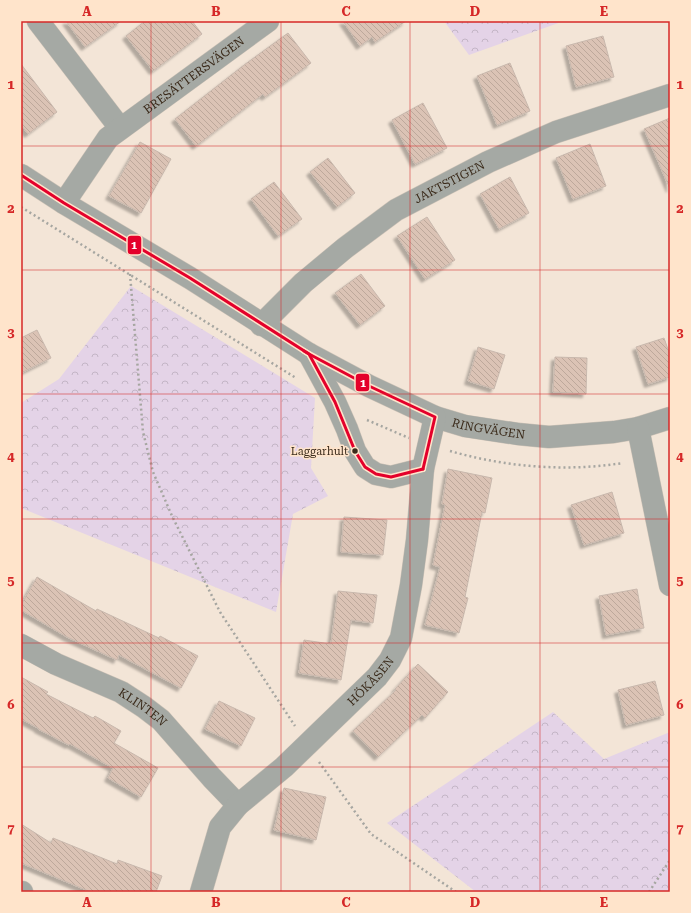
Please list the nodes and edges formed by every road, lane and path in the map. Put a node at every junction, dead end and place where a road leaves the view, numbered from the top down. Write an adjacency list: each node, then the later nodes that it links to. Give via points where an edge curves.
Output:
1 (38, 21): 4 (street)
2 (268, 21): 4 (street, BRESÄTTERSVÄGEN)
3 (670, 95): 8 (street, JAKTSTIGEN, via 556,132 488,162 396,210 309,278)
4 (120, 128): 6 (street, BRESÄTTERSVÄGEN, via 108,138)
5 (21, 175): 6 (street, RINGVÄGEN)
6 (64, 203): 8 (street, RINGVÄGEN, via 190,278)
7 (130, 274): 16 (path, via 143,432 153,472 220,612)
8 (261, 325): 9 (street, RINGVÄGEN)
9 (309, 354): 10 (street, RINGVÄGEN, via 368,386); 13 (street, via 335,402 364,467 376,474 391,477)
10 (435, 417): 12 (street, RINGVÄGEN, via 465,426 549,437); 13 (street, HÖKÅSEN)
11 (670, 418): 12 (street, RINGVÄGEN)
12 (638, 428): 14 (street)
13 (423, 470): 16 (street, HÖKÅSEN, via 416,547 401,638 390,660 377,677)
14 (670, 585)
15 (21, 646): 17 (street, KLINTEN, via 121,692 144,706 161,720)
16 (307, 745): 17 (street, HÖKÅSEN); 20 (path, via 371,834)
17 (238, 805): 19 (street, HÖKÅSEN, via 220,827)
18 (670, 860): 21 (path)
19 (201, 892)
20 (456, 892)
21 (649, 892)

